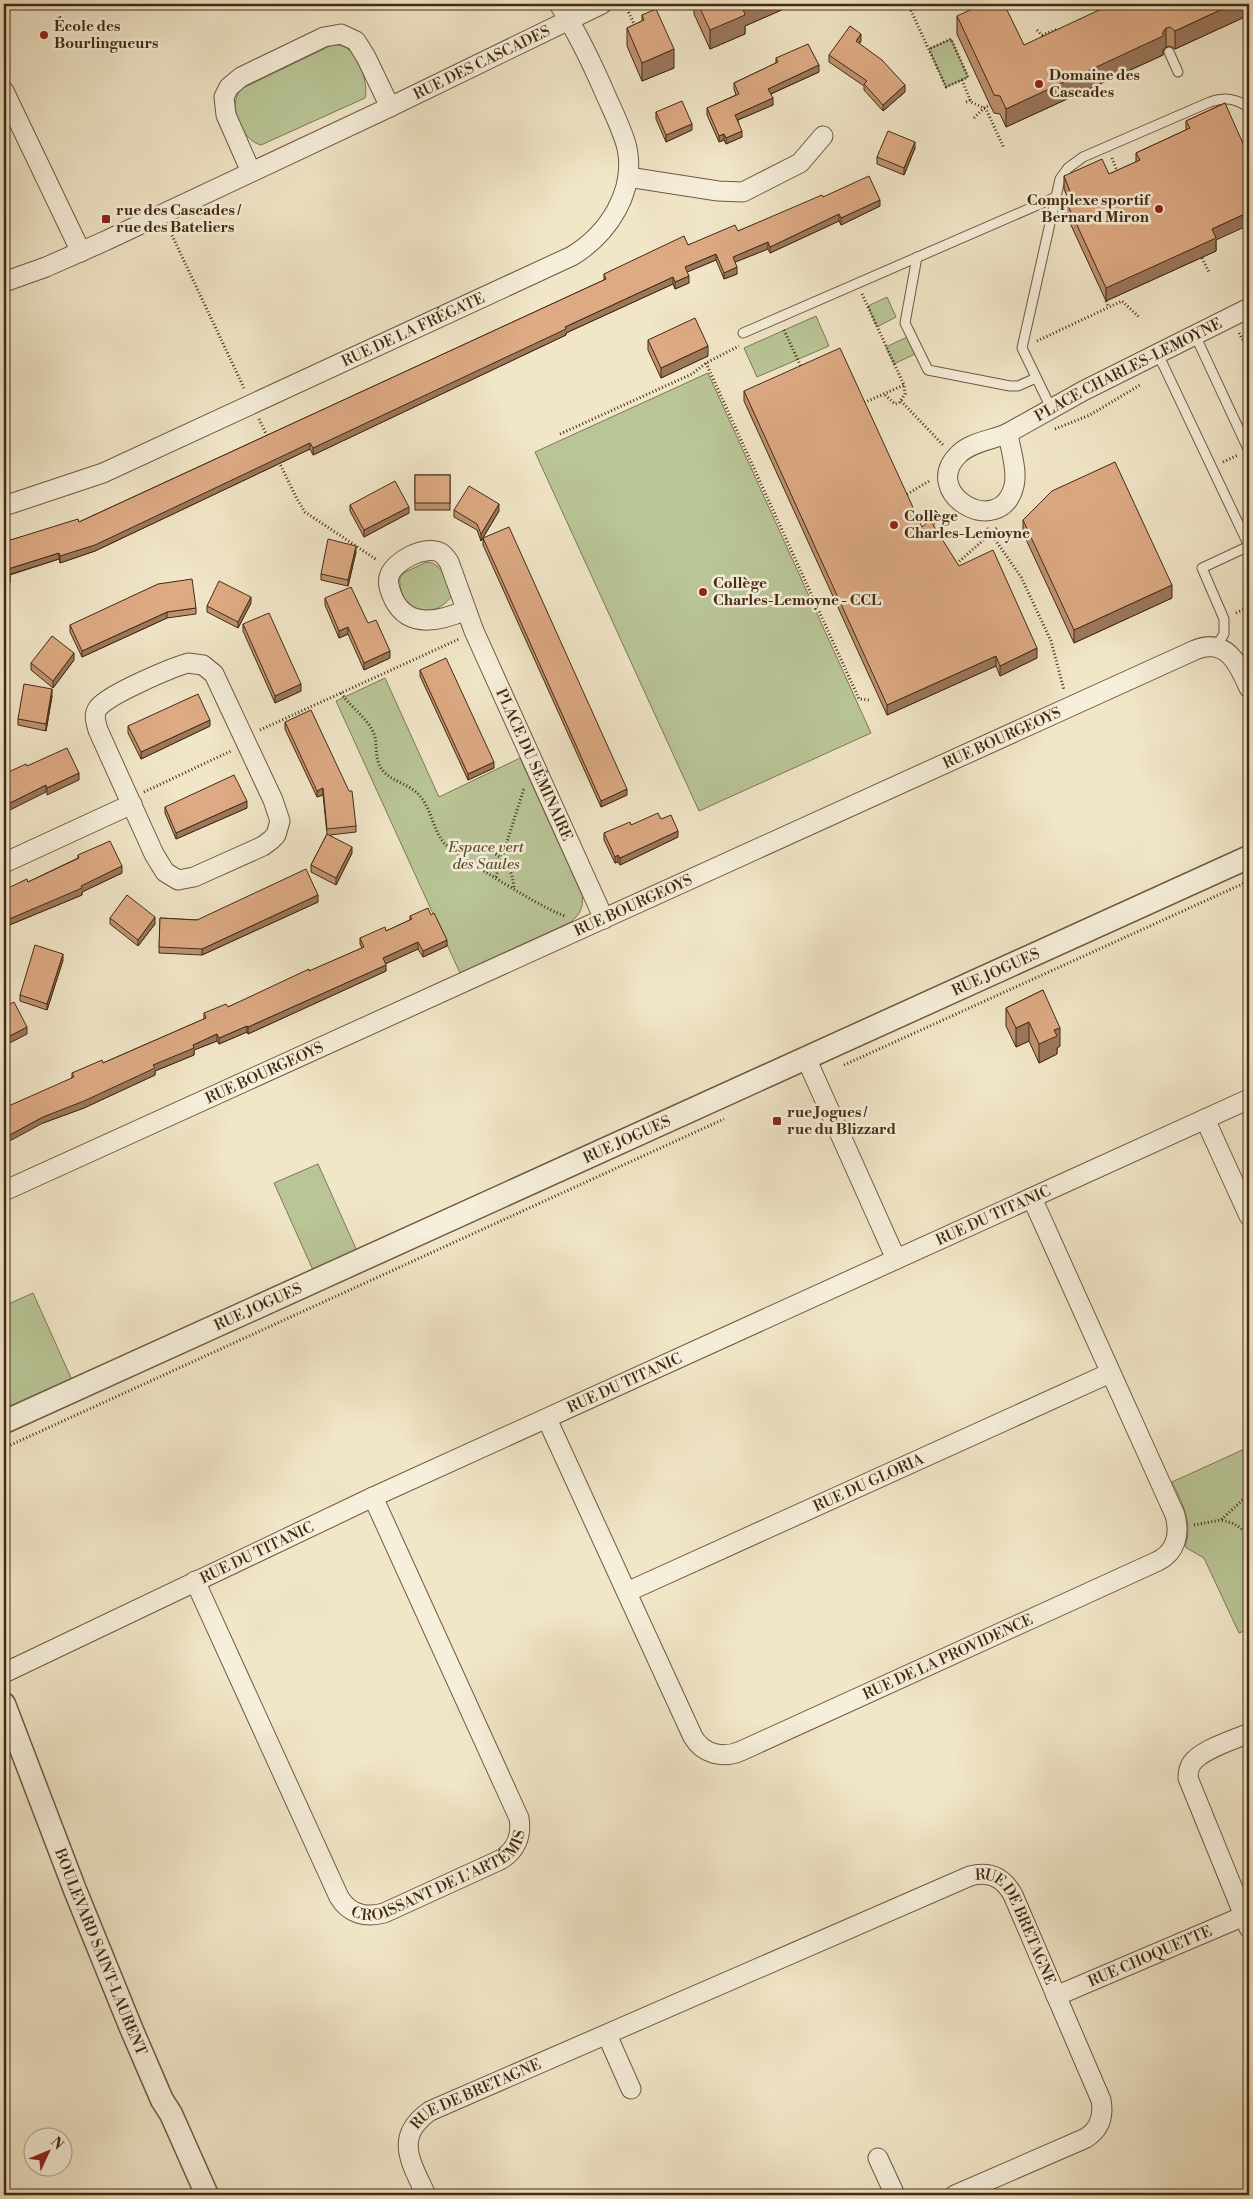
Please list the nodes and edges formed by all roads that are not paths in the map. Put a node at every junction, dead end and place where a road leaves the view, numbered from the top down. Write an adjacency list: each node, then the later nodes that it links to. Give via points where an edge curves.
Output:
1 (602, 4): 2 (street, RUE DES CASCADES)
2 (564, 11): 6 (street, RUE DES CASCADES); 10 (street, RUE DE LA FRÉGATE, via 583,43 624,136)
3 (1169, 52): 4 (lane)
4 (1178, 72)
5 (4, 91): 12 (street)
6 (390, 107): 9 (street, RUE DES CASCADES); 9 (street, via 356,41 341,34 324,36 241,77 229,87 224,97 226,115)
7 (1249, 108): 11 (lane, via 1231,98 1221,98 1083,157 1063,174)
8 (823, 136): 10 (street, via 800,163 743,192 718,192)
9 (251, 172): 12 (street, RUE DES CASCADES)
10 (628, 177): 23 (street, RUE DE LA FRÉGATE, via 612,218 596,238 572,256 104,474)
11 (1056, 197): 13 (lane); 19 (lane, via 1022,348)
12 (81, 252): 14 (street, RUE DES CASCADES)
13 (917, 257): 16 (lane); 19 (lane, via 904,323 928,370 1010,386)
14 (4, 282)
15 (1249, 308): 17 (street, PLACE CHARLES-LEMOYNE)
16 (743, 333)
17 (1195, 335): 18 (street, PLACE CHARLES-LEMOYNE); 22 (lane)
18 (1158, 354): 20 (street, PLACE CHARLES-LEMOYNE); 25 (lane, via 1248,546 1202,568 1224,619 1224,634)
19 (1036, 378): 20 (lane)
20 (1051, 408): 21 (street, PLACE CHARLES-LEMOYNE)
21 (1008, 433)
22 (1249, 451)
23 (4, 506)
24 (466, 610): 30 (street, PLACE DU SÉMINAIRE)
25 (1214, 648): 26 (street, via 1234,657); 30 (street, RUE BOURGEOYS, via 1195,650)
26 (1249, 688)
27 (135, 799): 27 (street, via 160,865 178,880 194,877 263,846 276,835 280,821 273,800 218,681 203,664 188,663 173,669 112,697 95,713 98,730); 29 (street)
28 (1249, 857): 31 (street, RUE JOGUES)
29 (4, 863)
30 (604, 919): 34 (street, RUE BOURGEOYS)
31 (806, 1058): 37 (street); 40 (street, RUE JOGUES)
32 (1249, 1099): 33 (street, RUE DU TITANIC)
33 (1205, 1119): 35 (street, RUE DU TITANIC); 36 (street)
34 (4, 1191)
35 (1032, 1198): 37 (street, RUE DU TITANIC); 38 (street, RUE DE LA PROVIDENCE)
36 (1249, 1216)
37 (896, 1259): 39 (street, RUE DU TITANIC)
38 (1110, 1373): 43 (street, RUE DU GLORIA); 43 (street, RUE DE LA PROVIDENCE, via 1175,1516 1178,1532 1170,1552 1158,1561 877,1689 733,1754 706,1751 693,1737)
39 (547, 1419): 41 (street, RUE DU TITANIC); 43 (street, RUE DE LA PROVIDENCE)
40 (4, 1422)
41 (373, 1497): 42 (street, RUE DU TITANIC); 42 (street, CROISSANT DE L'ARTÉMIS, via 519,1818 517,1844 500,1860 384,1913 369,1916 347,1908)
42 (196, 1582): 44 (street, RUE DU TITANIC)
43 (627, 1592)
44 (4, 1673)
45 (4, 1704): 52 (street, BOULEVARD SAINT-LAURENT, via 132,2028)
46 (1249, 1734): 47 (street, via 1200,1756 1192,1762 1188,1778)
47 (1247, 1922): 48 (street, RUE CHOQUETTE)
48 (1056, 1996): 49 (street, RUE DE BRETAGNE, via 1007,1885 990,1875 979,1874); 55 (street, RUE DE BRETAGNE, via 1101,2100 1102,2118 1086,2138)
49 (607, 2035): 50 (street); 53 (street, RUE DE BRETAGNE, via 420,2118 412,2127 408,2150)
50 (631, 2089)
51 (878, 2158): 54 (street)
52 (207, 2195)
53 (426, 2195)
54 (895, 2195)
55 (955, 2195)

